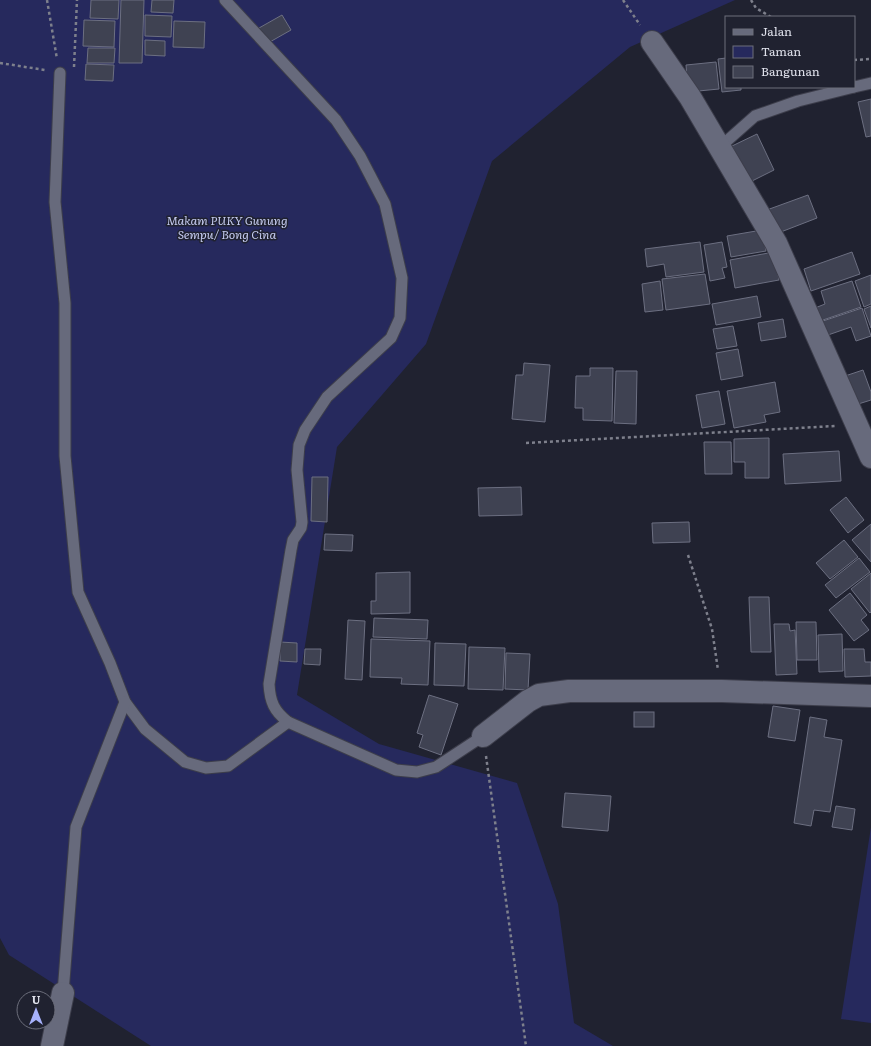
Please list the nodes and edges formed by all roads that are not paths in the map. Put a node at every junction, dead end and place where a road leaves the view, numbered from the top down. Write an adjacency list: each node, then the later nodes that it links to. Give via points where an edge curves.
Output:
1 (225, 0): 11 (lane, via 336,120 360,156 385,204 402,278 400,318 391,338 328,397 305,430 299,445 297,470 302,508 301,528 293,540 269,684 274,709)
2 (652, 42): 7 (street, via 690,97)
3 (60, 73): 10 (lane, via 55,202 65,303 65,456 78,592)
4 (871, 83): 5 (lane)
5 (855, 87)
6 (850, 88): 7 (lane, via 798,101 755,116)
7 (720, 148): 8 (street, via 776,243)
8 (871, 457)
9 (871, 696): 12 (street, via 722,691 569,691 539,695)
10 (125, 702): 11 (lane, via 145,729 185,762 206,768 228,766); 13 (lane, via 76,827)
11 (288, 722): 12 (lane, via 396,770 416,772 436,767)
12 (483, 736)
13 (64, 993): 14 (street)
14 (52, 1046)

